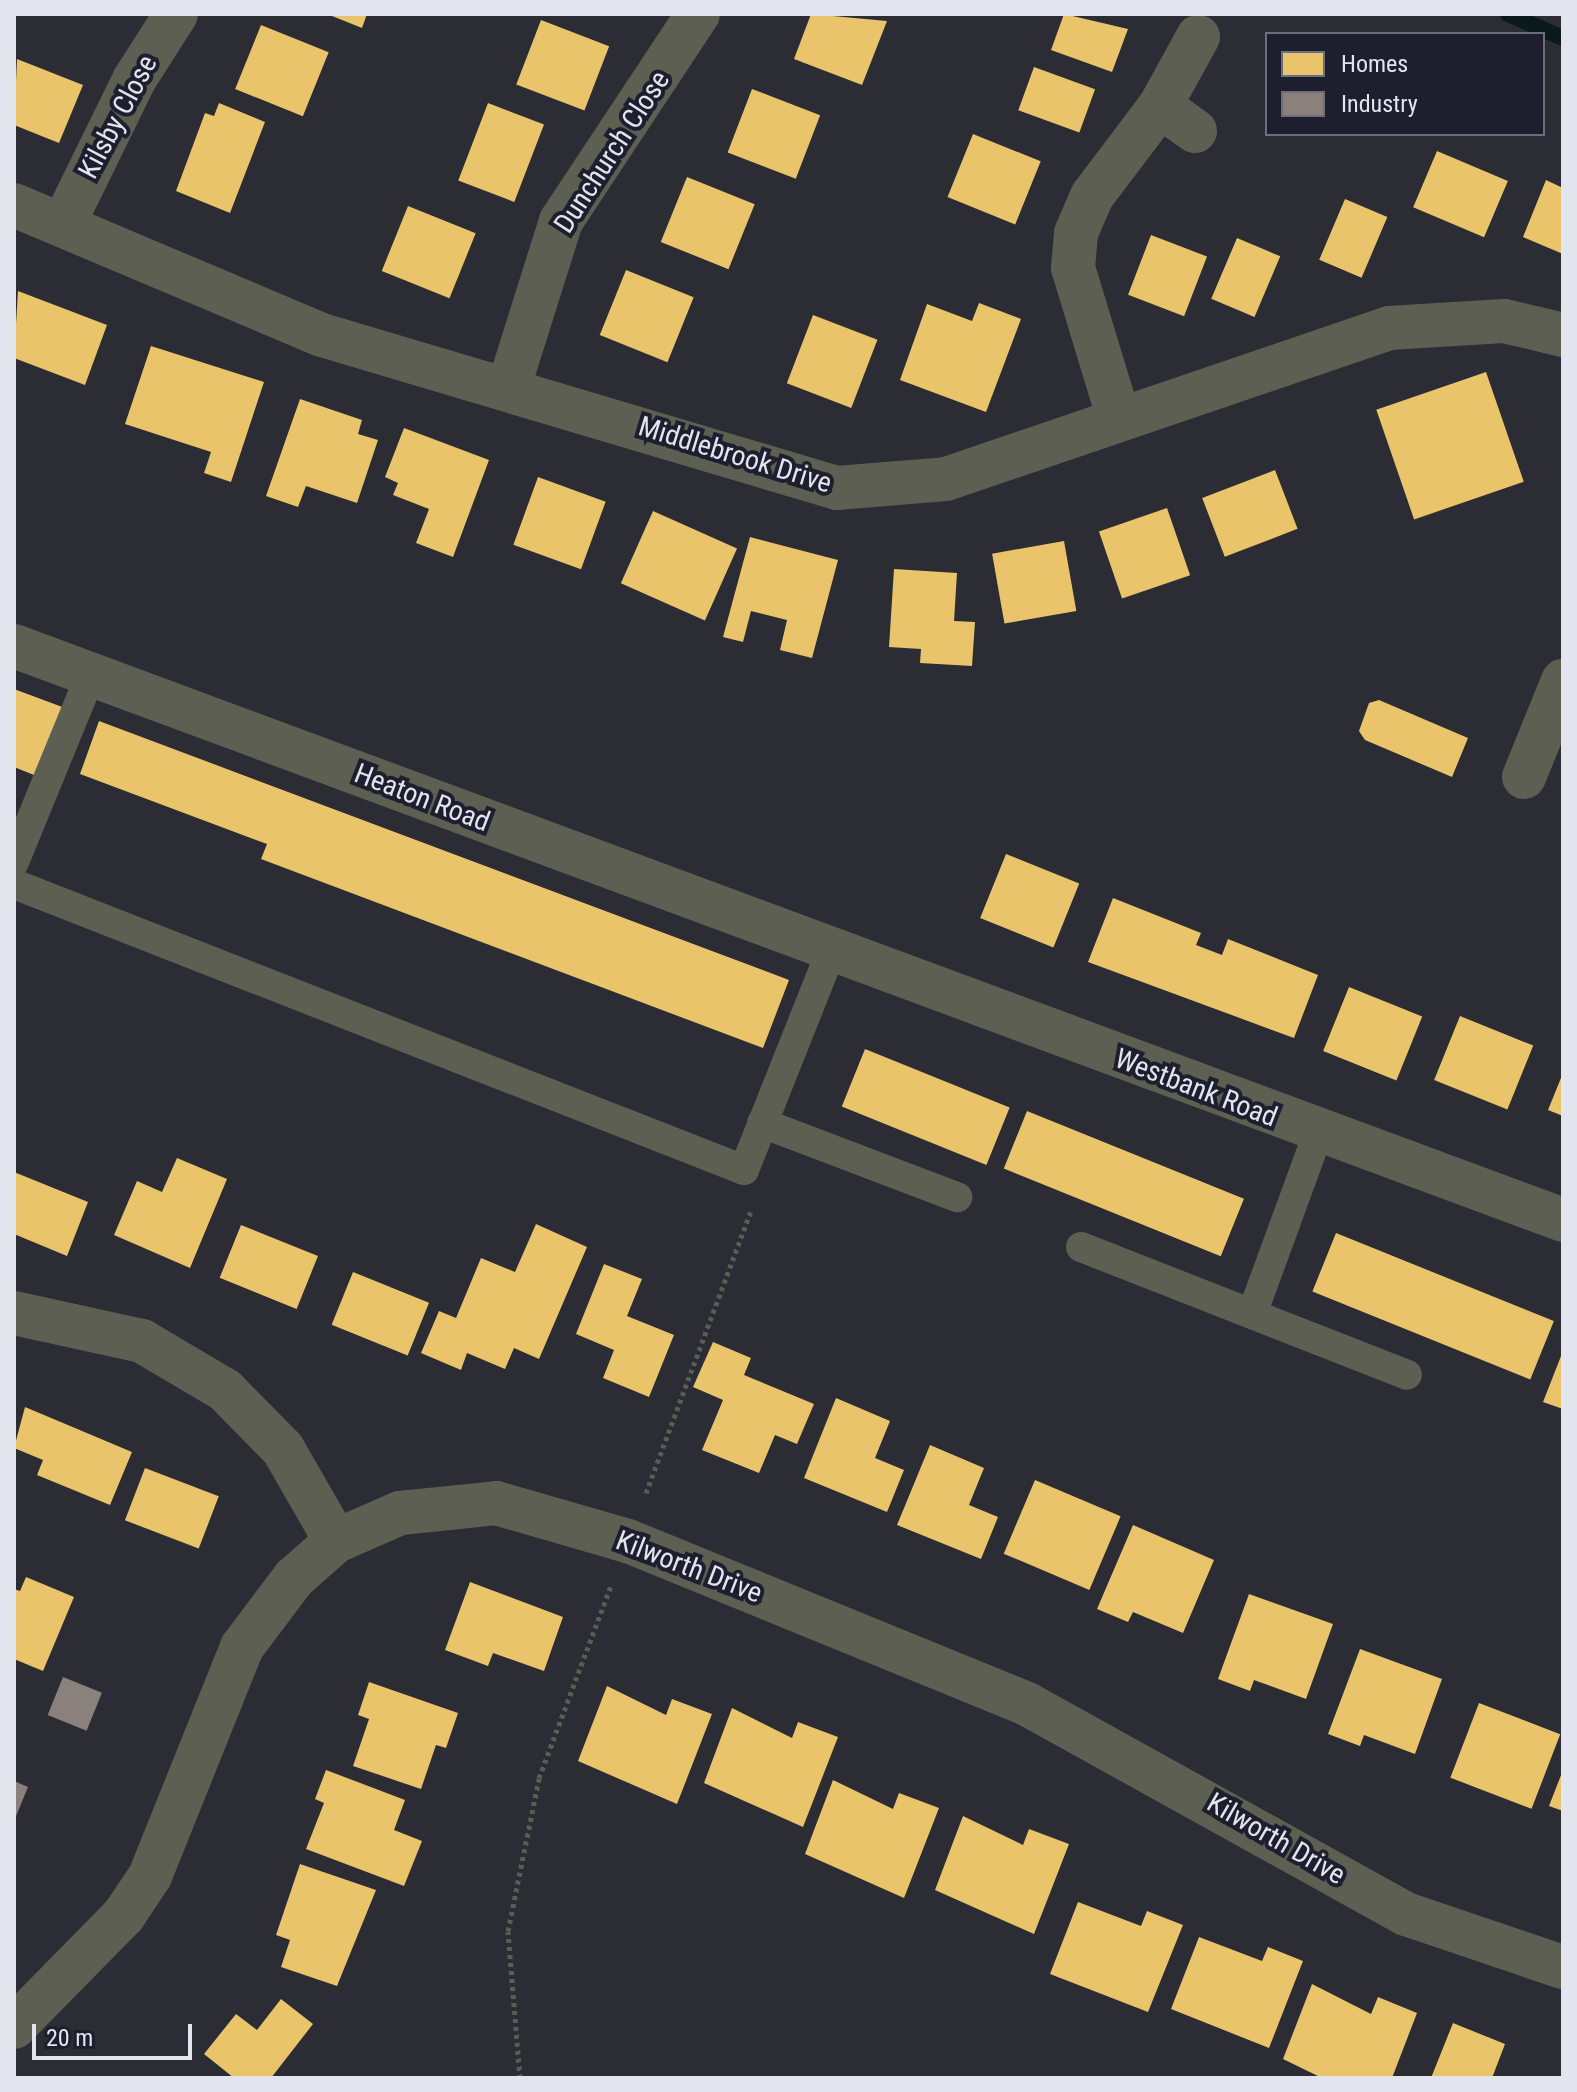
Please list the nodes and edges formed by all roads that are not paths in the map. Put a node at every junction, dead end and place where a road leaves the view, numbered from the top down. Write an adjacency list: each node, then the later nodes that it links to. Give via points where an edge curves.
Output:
1 (176, 14): 5 (street, Kilsby Close, via 134,80)
2 (698, 14): 7 (street, Dunchurch Close, via 561,221)
3 (1198, 37): 8 (street, via 1178,118 1121,152 1076,233 1073,268)
4 (14, 205): 5 (street, Middlebrook Drive)
5 (64, 223): 7 (street, Middlebrook Drive, via 322,335)
6 (1563, 335): 8 (street, Middlebrook Drive, via 1504,321 1389,328)
7 (509, 386): 8 (street, Middlebrook Drive, via 837,488 946,479)
8 (1119, 419)
9 (14, 646): 10 (street, Heaton Road)
10 (91, 674): 13 (lane); 15 (street, Heaton Road)
11 (1563, 681): 12 (street)
12 (1524, 777)
13 (14, 862)
14 (14, 884): 16 (lane, via 744,1170)
15 (831, 951): 16 (lane); 17 (street, Westbank Road)
16 (762, 1123): 18 (lane)
17 (1318, 1134): 19 (street, Westbank Road); 22 (lane)
18 (957, 1197)
19 (1563, 1220)
20 (1081, 1247): 22 (lane)
21 (14, 1313): 24 (street, via 142,1341 225,1390 283,1449)
22 (1252, 1314): 23 (lane)
23 (1407, 1375)
24 (336, 1541): 25 (street, Kilworth Drive, via 400,1513 496,1503 628,1541 1027,1704 1406,1914); 26 (street, Kilworth Drive, via 294,1578 242,1647 150,1876 124,1915)
25 (1563, 1967)
26 (14, 2027)

